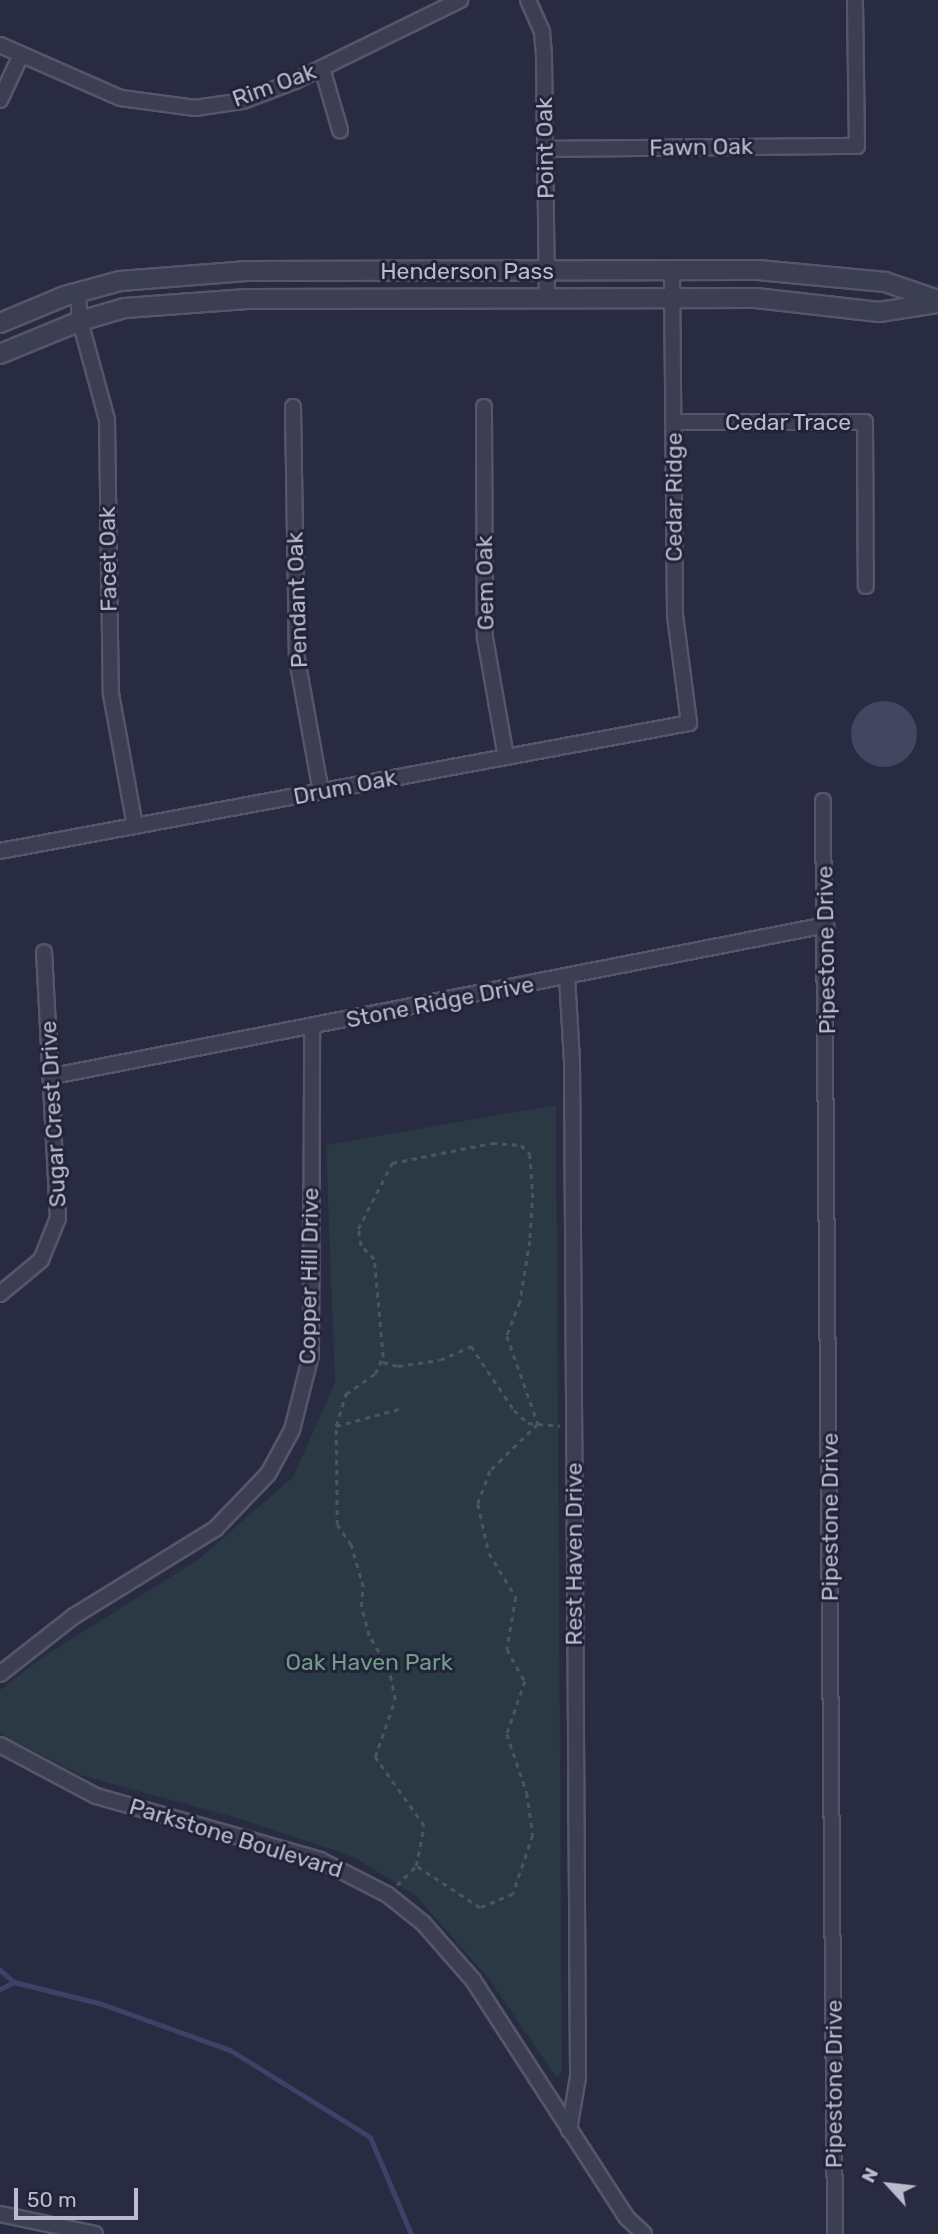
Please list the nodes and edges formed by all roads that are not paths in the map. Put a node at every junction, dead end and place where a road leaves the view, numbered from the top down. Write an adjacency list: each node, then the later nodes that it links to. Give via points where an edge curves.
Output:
1 (460, 0): 6 (street, Rim Oak)
2 (528, 0): 9 (street, Point Oak, via 543,44)
3 (855, 0): 9 (street, Fawn Oak, via 857,146)
4 (0, 45): 5 (street, Rim Oak)
5 (21, 55): 6 (street, Rim Oak, via 121,98 195,108 243,101); 7 (street)
6 (322, 68): 8 (street)
7 (0, 100)
8 (340, 130)
9 (545, 149): 11 (street, Point Oak)
10 (672, 270): 11 (street, Henderson Pass); 13 (street, Cedar Ridge); 15 (street, Henderson Pass, via 758,270 885,282)
11 (547, 271): 12 (street, Henderson Pass, via 246,271 120,281); 14 (street, Point Oak)
12 (78, 293): 16 (street, Facet Oak); 17 (street, Henderson Pass)
13 (672, 298): 14 (street, Henderson Pass); 15 (street, Henderson Pass, via 756,298 879,312); 21 (street, Cedar Ridge)
14 (547, 299): 16 (street, Henderson Pass, via 247,299 125,309)
15 (938, 301)
16 (80, 321): 18 (street, Henderson Pass); 27 (street, Facet Oak, via 107,420 111,694)
17 (0, 323)
18 (0, 354)
19 (293, 407): 25 (street, Pendant Oak, via 297,659)
20 (484, 407): 24 (street, Gem Oak, via 485,638)
21 (674, 422): 22 (street, Cedar Trace, via 865,422); 23 (street, Cedar Ridge, via 675,615)
22 (866, 586)
23 (689, 723): 24 (street, Drum Oak)
24 (506, 757): 25 (street, Drum Oak)
25 (321, 792): 27 (street, Drum Oak)
26 (823, 801): 29 (street, Pipestone Drive)
27 (135, 827): 28 (street, Drum Oak)
28 (0, 851)
29 (826, 925): 31 (street, Stone Ridge Drive); 41 (street, Pipestone Drive)
30 (44, 952): 33 (street, Sugar Crest Drive)
31 (567, 977): 32 (street, Stone Ridge Drive); 37 (street, Rest Haven Drive, via 572,1060 578,2077)
32 (312, 1027): 33 (street, Stone Ridge Drive); 35 (street, Copper Hill Drive, via 310,1355 292,1430 252,1494 215,1529 74,1616)
33 (53, 1076): 34 (street, Sugar Crest Drive, via 58,1218 41,1260 26,1277)
34 (0, 1294)
35 (0, 1674)
36 (0, 1745): 37 (street, Parkstone Boulevard, via 96,1796 320,1860 388,1895 424,1923 472,1980)
37 (569, 2130): 40 (street, Parkstone Boulevard, via 627,2218)
38 (0, 2214): 39 (street)
39 (95, 2234)
40 (644, 2234)
41 (835, 2234)

